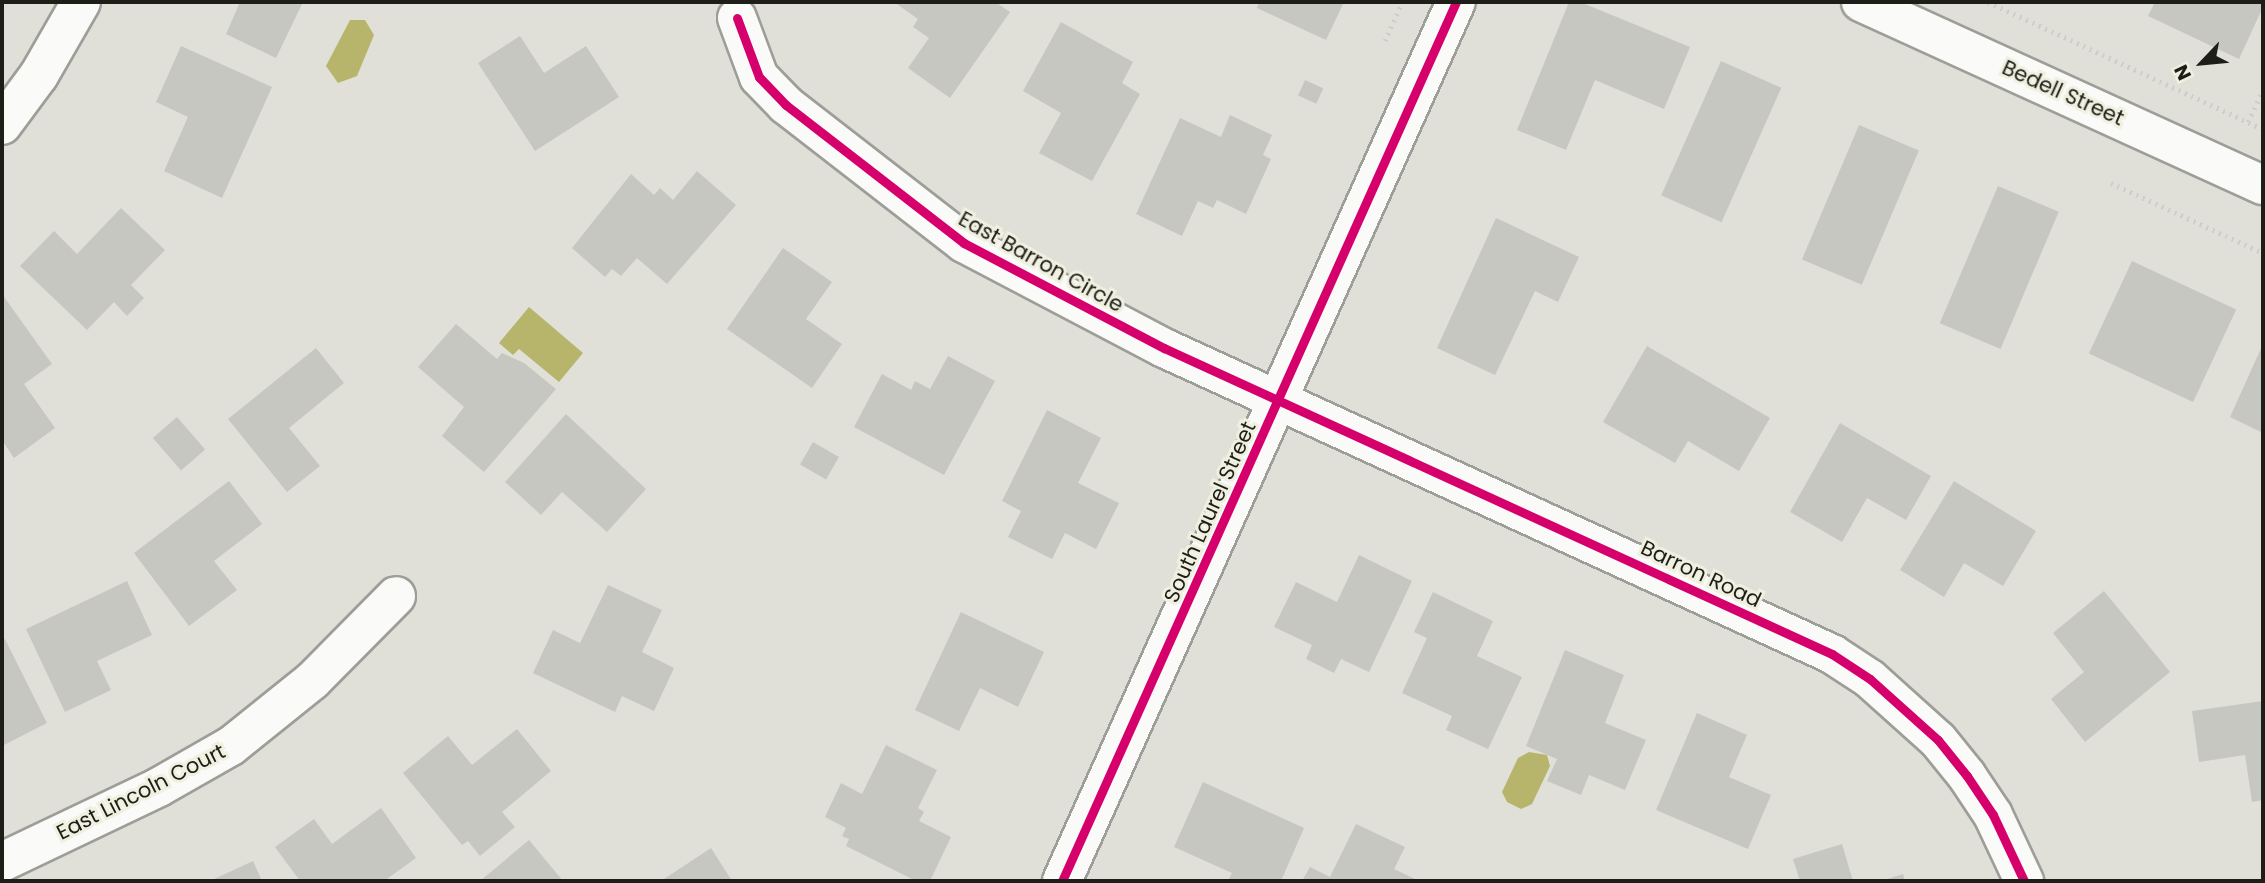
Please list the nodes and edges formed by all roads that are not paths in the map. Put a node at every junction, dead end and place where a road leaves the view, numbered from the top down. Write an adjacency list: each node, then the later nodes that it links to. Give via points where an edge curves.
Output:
1 (81, 2): 5 (street, via 39,75)
2 (1456, 2): 7 (street, South Laurel Street)
3 (1861, 2): 6 (street, Bedell Street)
4 (737, 18): 7 (street, East Barron Circle, via 759,77 786,105 964,243 1151,342)
5 (2, 125)
6 (2263, 185)
7 (1280, 400): 10 (street, South Laurel Street); 11 (street, Barron Road, via 1832,654 1870,679 1938,740 1993,815)
8 (396, 596): 9 (street, East Lincoln Court, via 313,680 231,746)
9 (2, 862)
10 (1062, 881)
11 (2024, 881)

